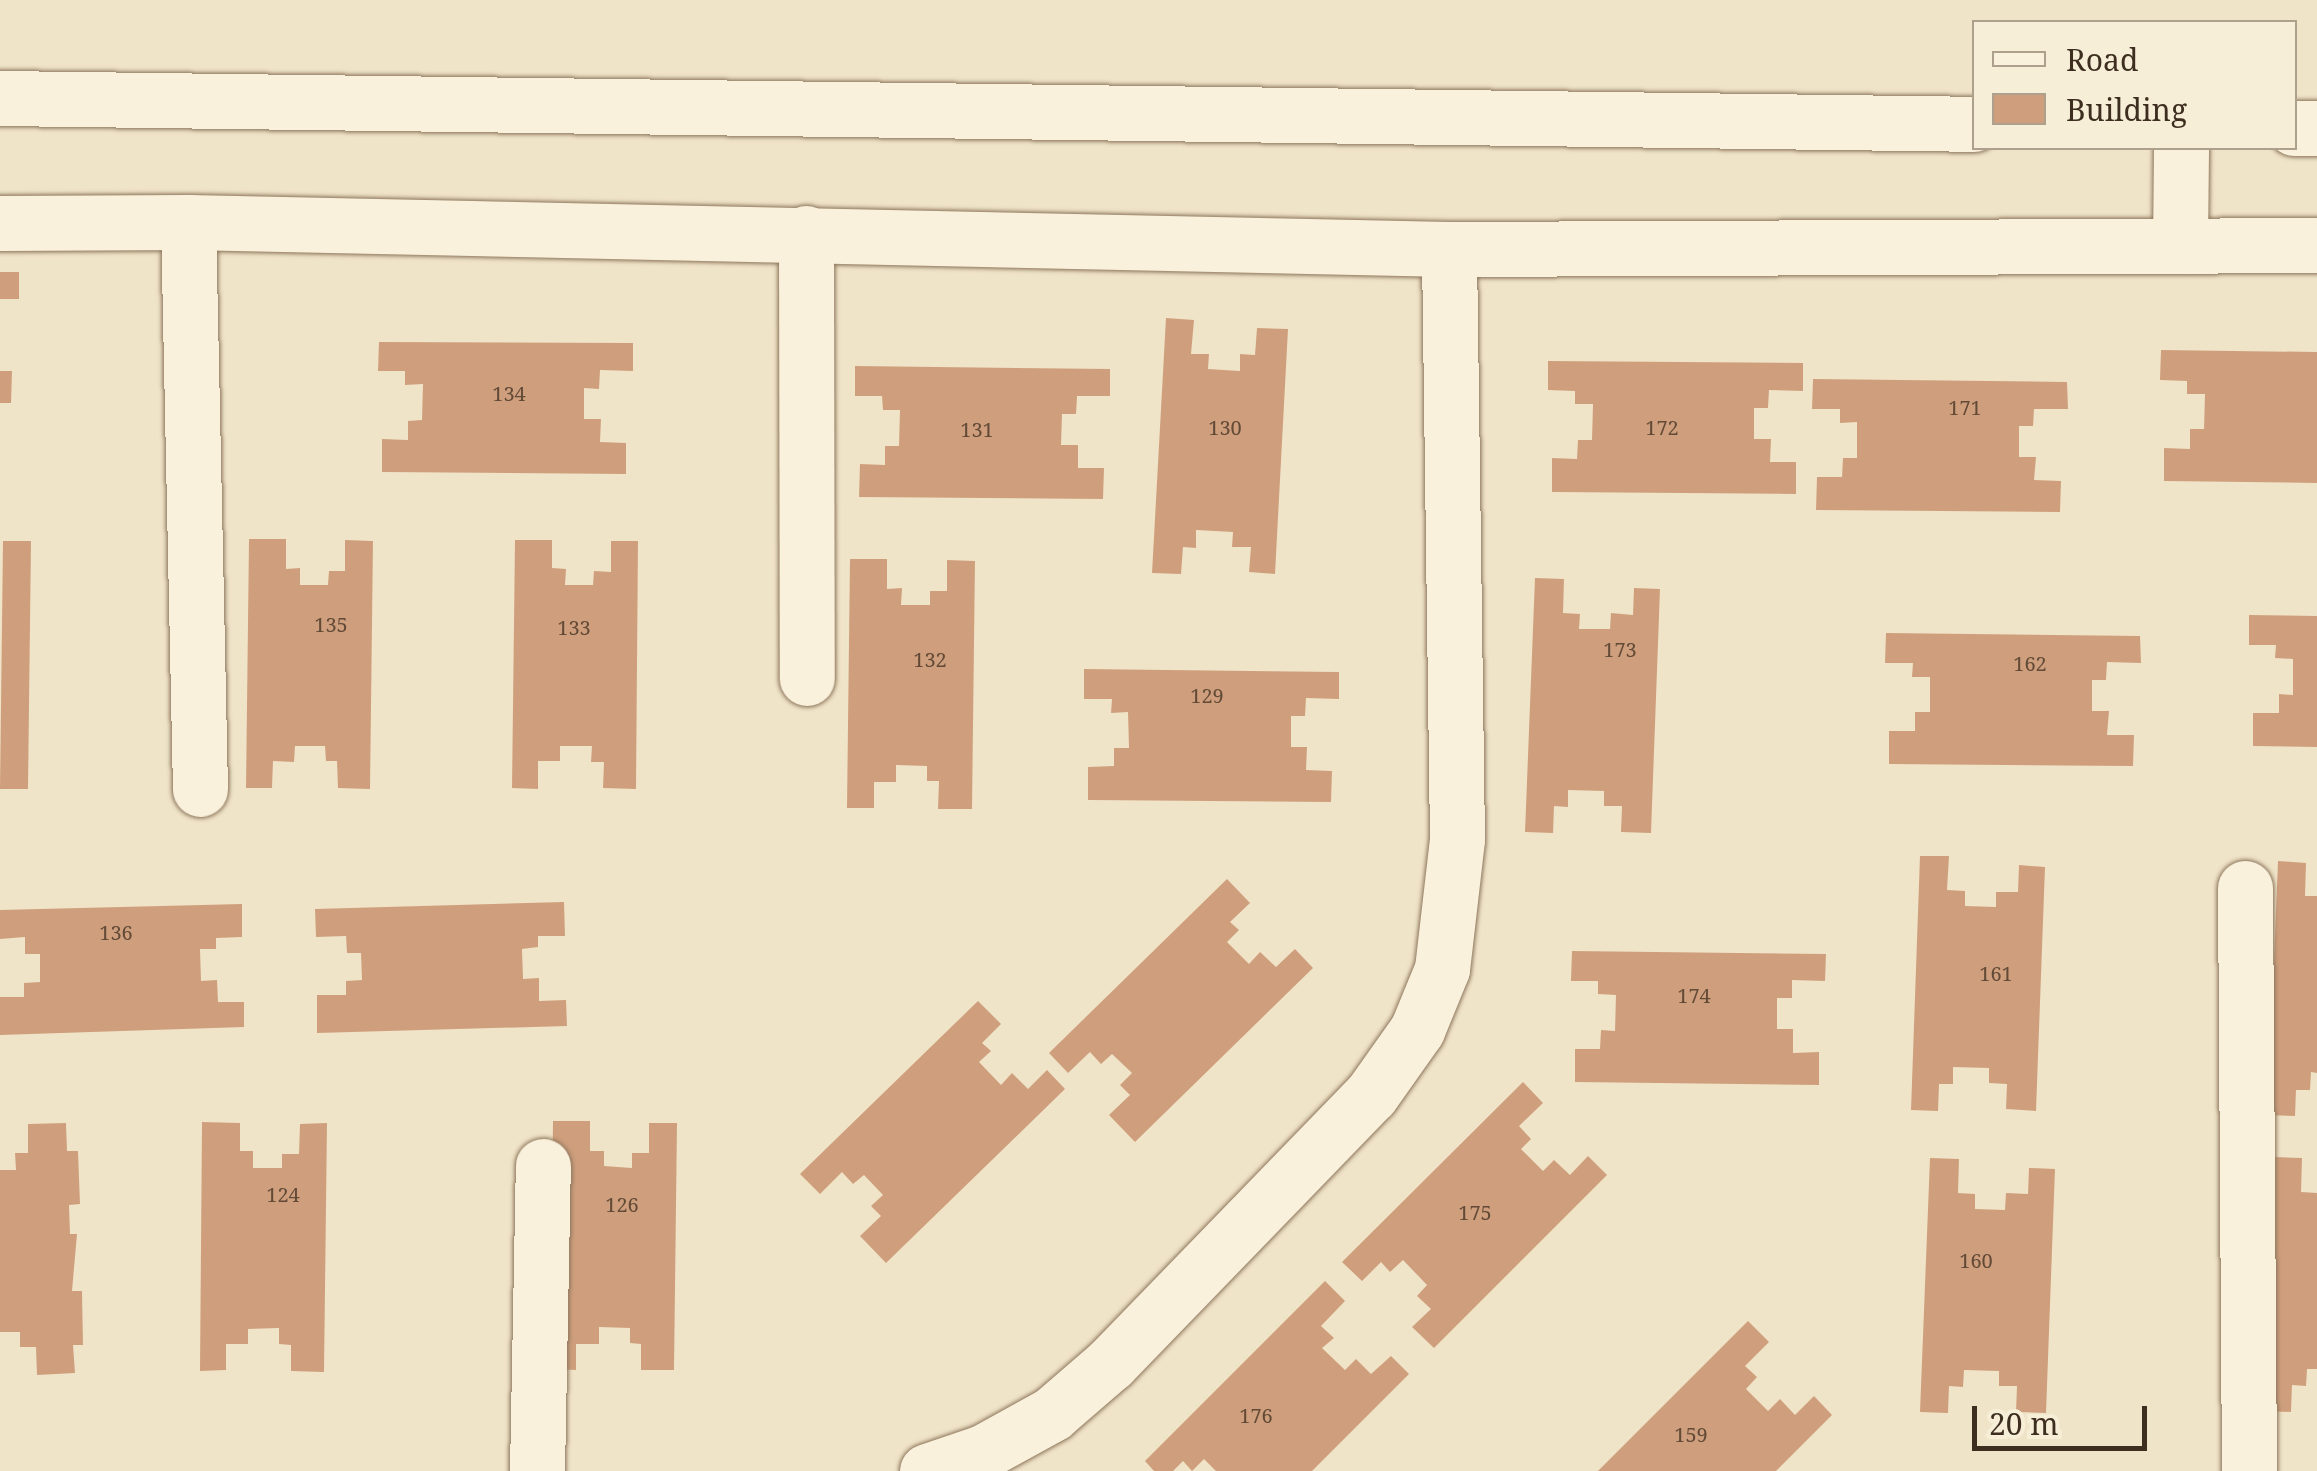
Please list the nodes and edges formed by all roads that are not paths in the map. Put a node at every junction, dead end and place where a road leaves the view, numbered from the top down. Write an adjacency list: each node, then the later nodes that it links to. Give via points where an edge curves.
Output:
1 (0, 98): 2 (street)
2 (1972, 124)
3 (2181, 150): 7 (street)
4 (188, 222): 5 (street); 6 (street); 11 (street)
5 (0, 224)
6 (806, 233): 9 (street); 10 (street)
7 (2180, 245): 8 (street); 9 (street)
8 (2317, 245)
9 (1449, 249): 15 (street, via 1457,838 1442,970 1417,1030 1371,1095 1111,1363 1052,1414 983,1452)
10 (807, 678)
11 (200, 789)
12 (2246, 888): 16 (street)
13 (544, 1166): 14 (street)
14 (537, 1471)
15 (927, 1471)
16 (2249, 1471)

